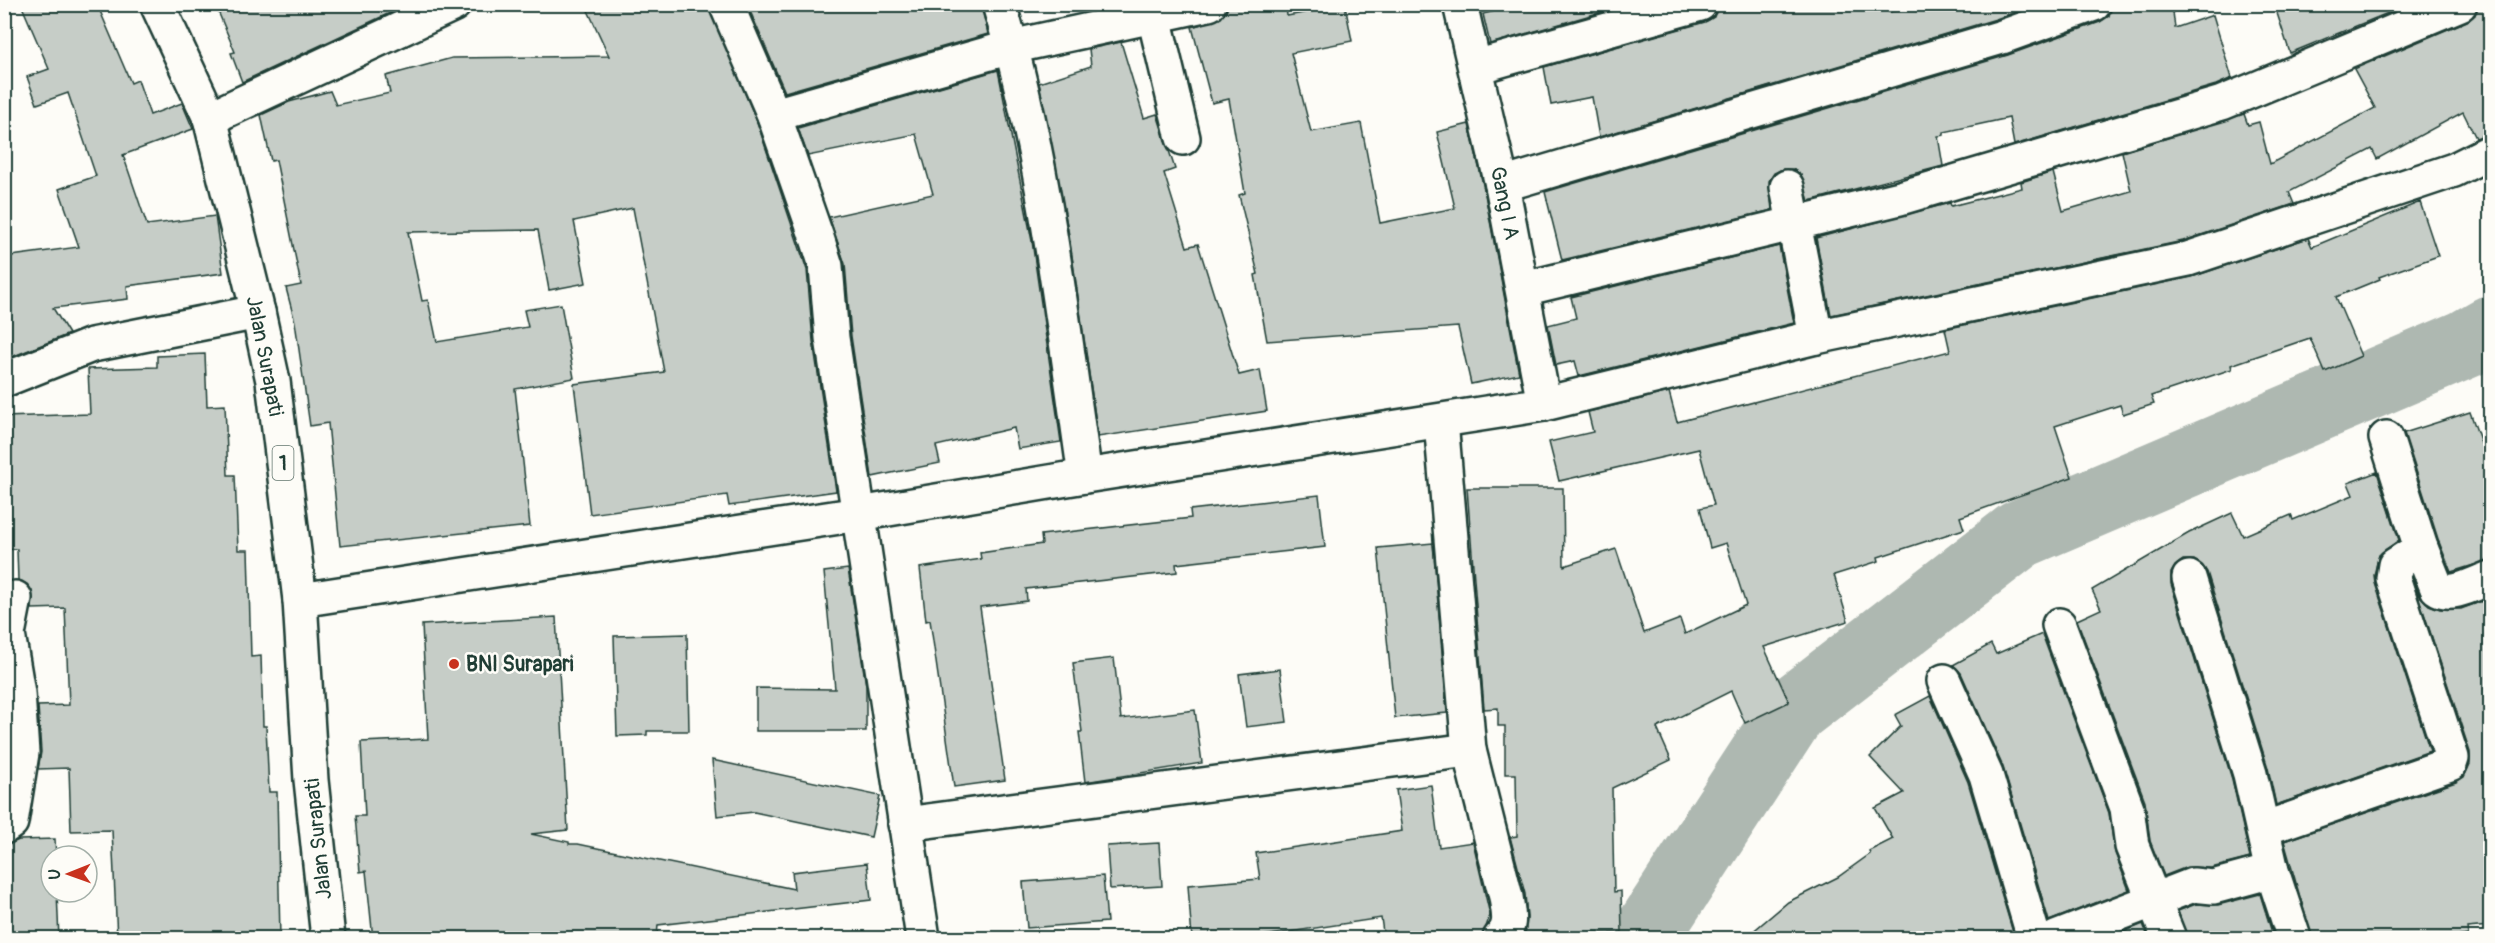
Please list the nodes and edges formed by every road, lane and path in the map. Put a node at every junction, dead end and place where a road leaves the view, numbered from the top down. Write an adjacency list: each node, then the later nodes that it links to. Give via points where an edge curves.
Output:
1 (157, 4): 14 (main road, Jalan Surapati / 1)
2 (454, 4): 14 (main road)
3 (726, 4): 13 (main road)
4 (999, 4): 11 (main road)
5 (1209, 4): 10 (main road)
6 (1460, 4): 12 (main road, Gang I A)
7 (1700, 4): 12 (main road)
8 (2094, 4): 17 (main road, via 2002,37)
9 (2460, 4): 19 (main road, via 2222,103 1900,198)
10 (1153, 10): 11 (main road); 15 (main road)
11 (1011, 47): 13 (main road); 27 (main road, via 1048,224)
12 (1476, 67): 17 (main road, Gang I A)
13 (774, 115): 28 (main road, via 826,266 832,338)
14 (210, 118): 21 (main road, Jalan Surapati / 1)
15 (1184, 138)
16 (2490, 152): 22 (main road, via 2454,170 2188,260)
17 (1502, 185): 20 (main road, Gang I A)
18 (1787, 188): 19 (main road)
19 (1793, 224): 20 (main road); 22 (main road)
20 (1523, 289): 24 (main road, Gang I A)
21 (258, 312): 23 (main road, via 92,345); 33 (main road, Jalan Surapati / 1, via 273,381)
22 (1816, 338): 24 (main road)
23 (6, 377)
24 (1544, 404): 25 (main road)
25 (1441, 421): 27 (main road); 36 (main road)
26 (2386, 438): 29 (main road)
27 (1085, 476): 28 (main road)
28 (859, 514): 33 (main road); 37 (main road)
29 (2421, 548): 31 (main road, via 2441,591 2451,592); 39 (main road, via 2395,565 2393,578 2452,758 2450,764)
30 (2189, 578): 39 (main road)
31 (2490, 578)
32 (15, 598): 38 (main road, via 8,634 18,693 22,753 11,822)
33 (300, 600): 42 (main road, Jalan Surapati / 1, via 311,780)
34 (2059, 626): 41 (main road, via 2127,808 2132,846)
35 (1944, 681): 45 (main road, via 1986,775)
36 (1468, 750): 37 (main road); 44 (main road, via 1506,897 1509,921 1507,932)
37 (905, 824): 43 (main road)
38 (4, 827)
39 (2264, 829): 40 (main road)
40 (2272, 871): 41 (main road, via 2213,887 2193,885); 48 (main road)
41 (2154, 898): 46 (main road); 47 (main road)
42 (328, 939)
43 (922, 939)
44 (1500, 939)
45 (2034, 939)
46 (2056, 939)
47 (2169, 939)
48 (2294, 939)

